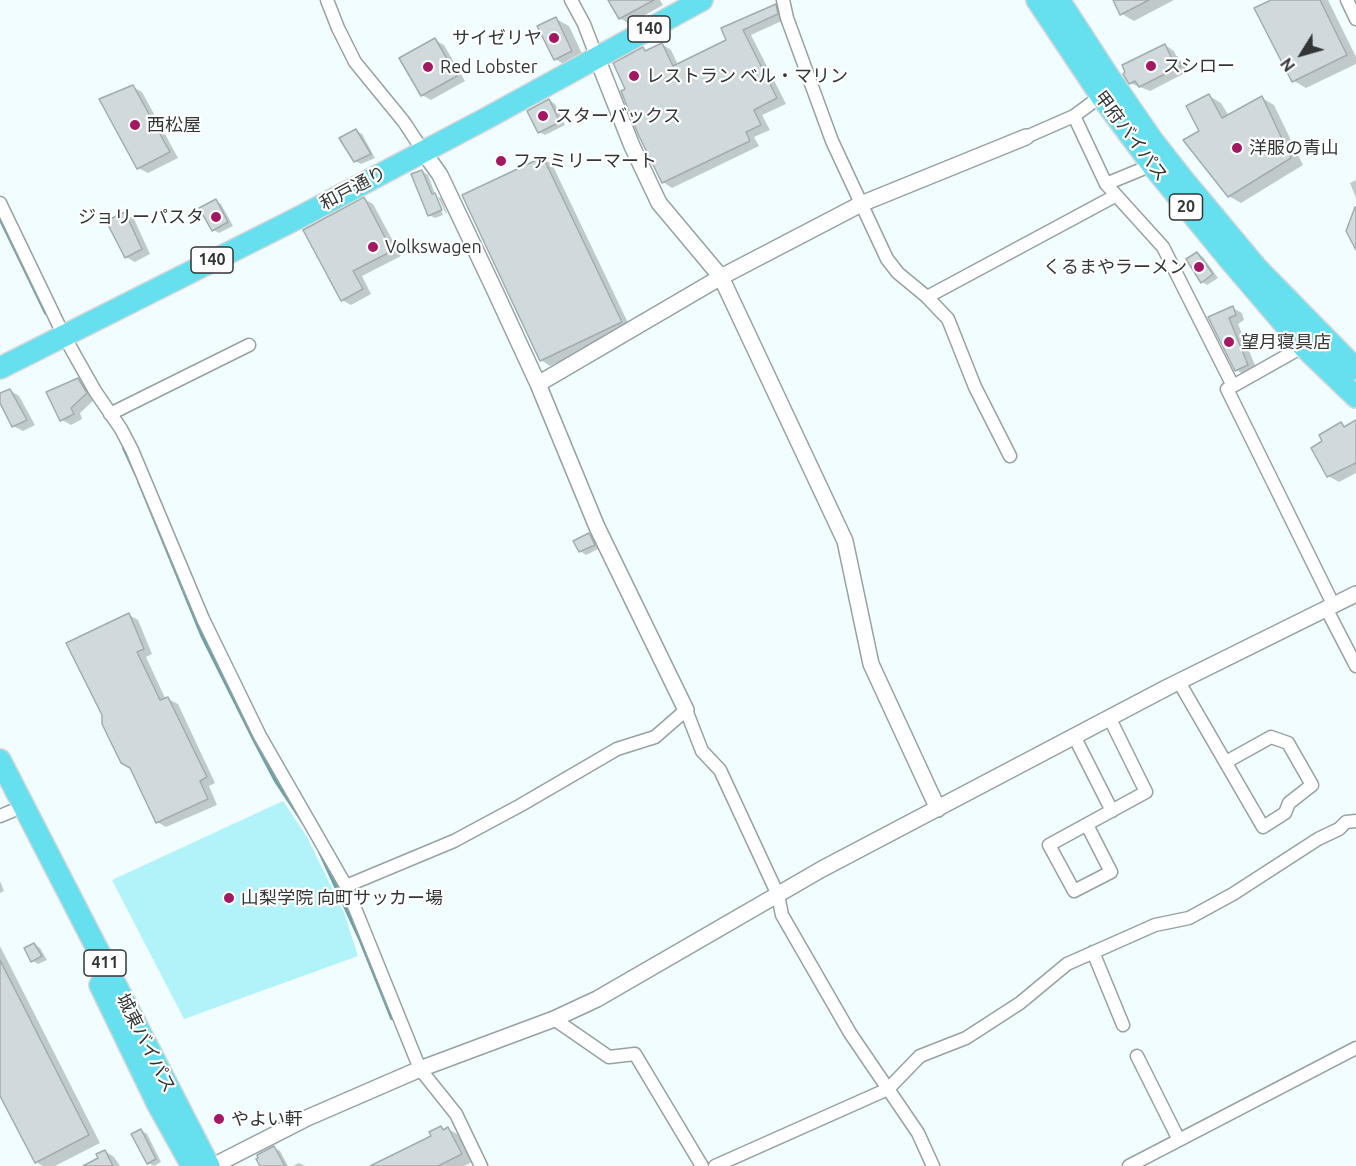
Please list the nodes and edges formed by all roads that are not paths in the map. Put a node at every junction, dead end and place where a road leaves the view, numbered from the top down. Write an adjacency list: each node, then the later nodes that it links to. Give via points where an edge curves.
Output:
1 (327, 0): 13 (street, via 355,62)
2 (571, 0): 9 (street)
3 (702, 0): 9 (highway, 和戸通り / 140)
4 (783, 0): 18 (street, via 832,141)
5 (1037, 0): 10 (highway, 甲府バイパス / 20)
6 (1059, 0): 24 (highway, 甲府バイパス / 20, via 1108,77 1182,178 1257,268)
7 (1347, 0): 8 (street)
8 (1356, 17)
9 (597, 58): 13 (highway, 和戸通り / 140); 19 (street, via 659,203)
10 (1101, 96): 11 (street); 14 (highway, 甲府バイパス / 20)
11 (1074, 116): 12 (street); 15 (street)
12 (1026, 137): 18 (street)
13 (423, 151): 21 (highway, 和戸通り / 140); 26 (street, via 440,175)
14 (1152, 165): 15 (street); 23 (highway, 甲府バイパス / 20)
15 (1106, 184): 16 (street)
16 (1115, 196): 20 (street); 27 (street, via 1163,247)
17 (0, 203): 21 (street)
18 (861, 204): 19 (street); 20 (street, via 887,259)
19 (722, 277): 26 (street); 41 (street, via 845,541 871,664)
20 (927, 297): 30 (street, via 948,319 975,387)
21 (64, 336): 25 (highway, 和戸通り / 140); 29 (street)
22 (249, 345): 29 (street)
23 (1304, 346): 27 (street); 28 (highway, 甲府バイパス / 20)
24 (1352, 359)
25 (0, 368)
26 (538, 384): 35 (street, via 597,527)
27 (1233, 386): 32 (street, via 1227,389)
28 (1356, 397)
29 (110, 414): 46 (street, via 132,450 203,619 260,736)
30 (1010, 456)
31 (1356, 594): 32 (street)
32 (1330, 608): 33 (street); 34 (street)
33 (1356, 666)
34 (1179, 682): 36 (street); 39 (street)
35 (686, 710): 46 (street, via 655,737 616,749 454,841); 47 (street, via 702,751 720,770)
36 (1110, 719): 37 (street); 42 (street, via 1146,792)
37 (1075, 738): 41 (street); 42 (street)
38 (0, 760): 57 (highway, 城東バイパス / 411)
39 (1226, 762): 39 (street, via 1263,827 1286,813 1289,803 1312,785 1288,743 1271,737)
40 (0, 787): 43 (highway, 城東バイパス / 411)
41 (938, 809): 47 (street)
42 (1112, 811): 45 (street)
43 (6, 814): 56 (highway, 城東バイパス / 411)
44 (1356, 821): 48 (street, via 1346,822 1189,918 1155,925)
45 (1087, 825): 45 (street, via 1049,845 1074,891 1111,872)
46 (346, 886): 53 (street)
47 (778, 895): 49 (street, via 597,999); 54 (street, via 782,915 850,1033)
48 (1093, 952): 50 (street); 54 (street, via 1067,964 1020,1003 966,1038 920,1056)
49 (554, 1019): 53 (street); 59 (street, via 609,1057 635,1054)
50 (1123, 1025)
51 (1356, 1048): 55 (street)
52 (1137, 1056): 55 (street)
53 (420, 1069): 57 (street, via 307,1118); 58 (street, via 456,1114)
54 (888, 1089): 60 (street); 61 (street, via 918,1133)
55 (1179, 1140): 62 (street)
56 (192, 1166)
57 (211, 1166)
58 (482, 1166)
59 (702, 1166)
60 (715, 1166)
61 (933, 1166)
62 (1129, 1166)

